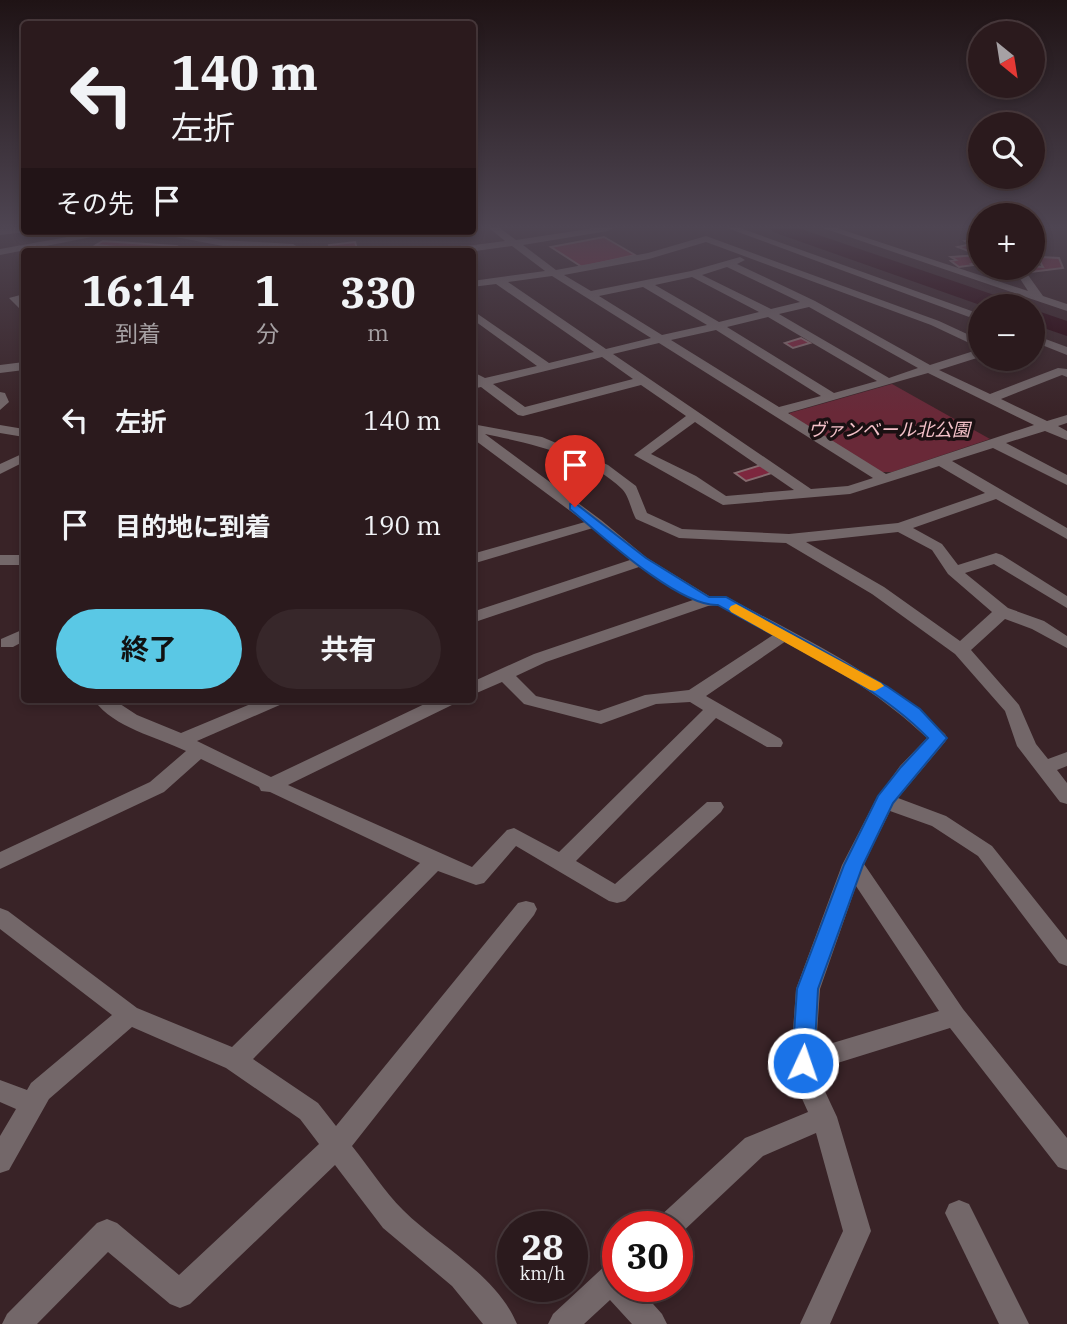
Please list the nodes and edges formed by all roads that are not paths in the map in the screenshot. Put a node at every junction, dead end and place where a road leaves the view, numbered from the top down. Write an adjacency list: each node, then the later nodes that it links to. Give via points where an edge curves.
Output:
1 (512, 290): 23 (street)
2 (581, 290): 9 (street)
3 (616, 290): 9 (street)
4 (655, 290): 18 (street)
5 (724, 290): 15 (street)
6 (783, 290): 12 (street)
7 (844, 290): 19 (street)
8 (902, 290): 16 (street)
9 (590, 295): 20 (street)
10 (21, 297): 13 (street, via 14,298)
11 (1045, 300): 14 (street)
12 (811, 303): 15 (street); 28 (street)
13 (21, 306)
14 (1067, 308)
15 (769, 313): 18 (street); 32 (street)
16 (968, 314)
17 (476, 319): 26 (street)
18 (718, 326): 20 (street); 34 (street)
19 (968, 338)
20 (659, 339): 23 (street); 37 (street)
21 (1045, 342): 22 (street)
22 (1067, 351)
23 (604, 352): 26 (street); 30 (street)
24 (968, 357): 28 (street)
25 (21, 366): 27 (street)
26 (547, 367): 31 (street)
27 (0, 369)
28 (928, 369): 32 (street); 35 (street)
29 (1067, 373): 35 (street)
30 (644, 380): 31 (street, via 523,412); 38 (street)
31 (476, 381)
32 (888, 382): 34 (street)
33 (0, 396): 36 (street)
34 (833, 398): 37 (street)
35 (992, 398): 40 (street)
36 (0, 406)
37 (777, 412): 50 (street)
38 (695, 415): 52 (street); 52 (street, via 641,455 723,500)
39 (1067, 419): 40 (street)
40 (1046, 426): 45 (street); 46 (street)
41 (0, 429): 43 (street)
42 (476, 430): 57 (street, via 537,440 603,468 631,489 641,516 679,533)
43 (21, 432)
44 (476, 432): 54 (street)
45 (1067, 436)
46 (995, 443): 48 (street); 51 (street)
47 (21, 459): 49 (street)
48 (941, 461): 50 (street); 53 (street)
49 (0, 470)
50 (884, 479): 52 (street, via 850,490)
51 (1067, 481)
52 (806, 492)
53 (996, 494): 55 (street); 56 (street)
54 (596, 523): 58 (street); 61 (street)
55 (900, 527): 57 (street); 62 (street, via 937,547)
56 (1067, 534)
57 (789, 539): 71 (street, via 877,589)
58 (476, 558)
59 (0, 560): 60 (street)
60 (21, 561)
61 (641, 561): 63 (street); 66 (street)
62 (954, 571): 64 (street, via 996,558); 65 (street)
63 (706, 601): 68 (street, via 721,600); 72 (street)
64 (1067, 603)
65 (1002, 612): 70 (street, via 1038,625); 71 (street)
66 (476, 617)
67 (21, 635): 69 (street)
68 (783, 635): 74 (street); 86 (street, via 882,690 938,738)
69 (2, 643)
70 (1067, 643)
71 (961, 650): 83 (street, via 1013,709 1027,746)
72 (503, 674): 73 (street); 74 (street, via 530,700 601,718 657,696)
73 (476, 687)
74 (693, 696): 78 (street)
75 (106, 703): 79 (street, via 115,712)
76 (269, 703): 79 (street)
77 (423, 705): 84 (street)
78 (715, 708): 80 (street); 90 (street)
79 (180, 741): 81 (street)
80 (774, 743)
81 (198, 750): 84 (street); 88 (street, via 158,787)
82 (1067, 758): 83 (street)
83 (1044, 768): 85 (street)
84 (268, 786): 89 (street)
85 (1067, 797)
86 (885, 801): 91 (street); 94 (street, via 939,821 985,851)
87 (714, 807): 90 (street, via 617,895)
88 (0, 861)
89 (435, 861): 90 (street, via 476,877 514,835); 97 (street)
90 (561, 863)
91 (853, 865): 96 (street); 98 (street, via 807,989)
92 (526, 909): 102 (street)
93 (0, 917): 95 (street)
94 (1067, 957)
95 (130, 1015): 97 (street); 100 (street, via 40,1091)
96 (955, 1016): 98 (street); 103 (street)
97 (235, 1060): 102 (street, via 309,1111)
98 (803, 1063): 101 (street)
99 (0, 1091): 100 (street)
100 (33, 1104): 104 (street)
101 (824, 1116): 105 (street, via 754,1147); 113 (street, via 857,1231)
102 (335, 1147): 109 (street, via 180,1294 107,1233); 110 (street, via 393,1219 462,1276)
103 (1067, 1157)
104 (0, 1161)
105 (685, 1211)
106 (959, 1213): 114 (street)
107 (602, 1287): 111 (street)
108 (635, 1302): 112 (street)
109 (17, 1324)
110 (502, 1324)
111 (563, 1324)
112 (652, 1324)
113 (815, 1324)
114 (1014, 1324)

